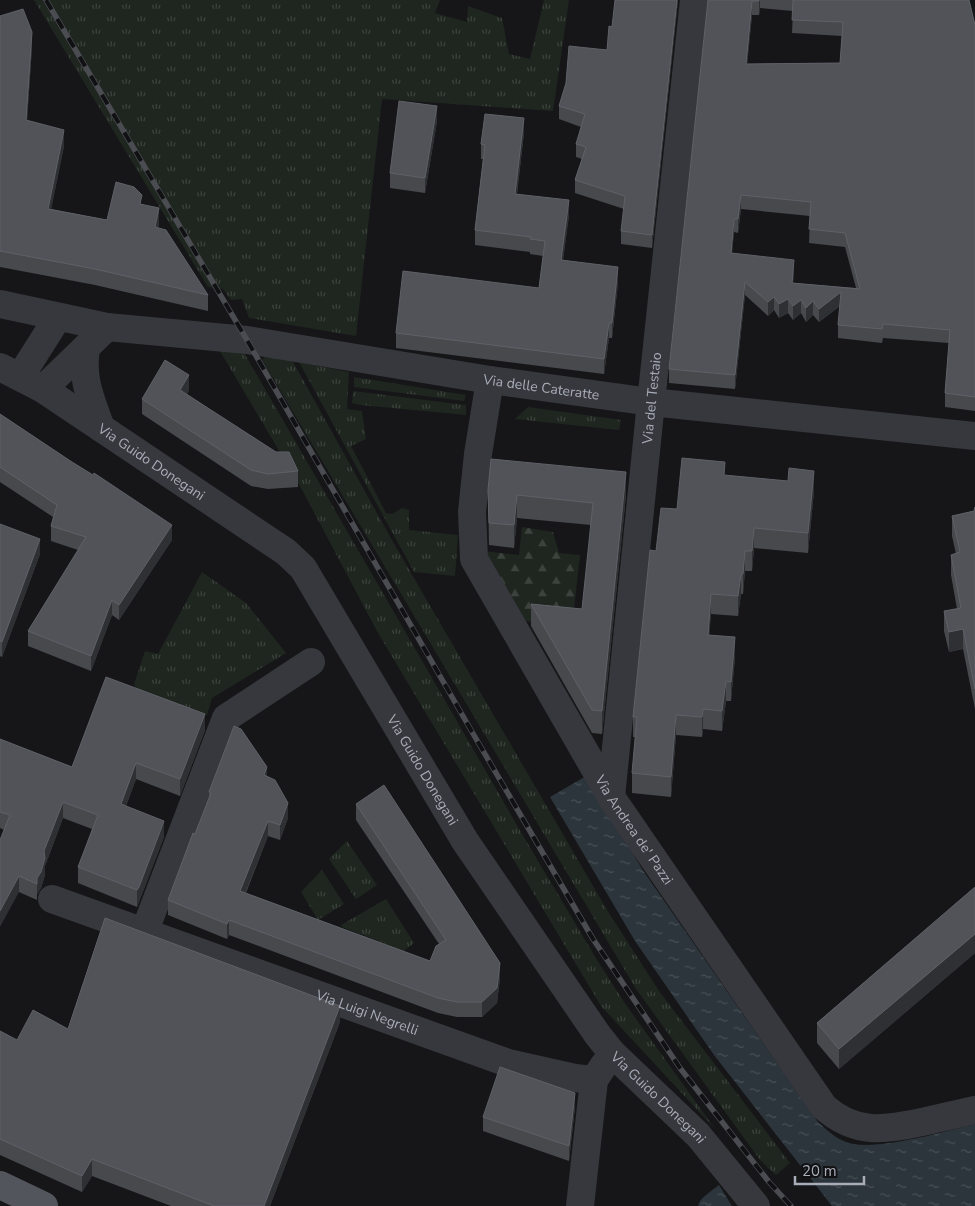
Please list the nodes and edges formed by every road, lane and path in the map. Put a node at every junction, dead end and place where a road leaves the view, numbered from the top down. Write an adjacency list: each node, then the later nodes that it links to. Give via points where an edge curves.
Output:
1 (694, 0): 8 (street, Via del Testaio)
2 (0, 304): 3 (street, Via delle Cateratte)
3 (58, 316): 4 (street, Via delle Cateratte); 6 (street)
4 (107, 327): 5 (street); 7 (street, Via delle Cateratte, via 247,340)
5 (86, 348): 6 (street); 9 (street, via 83,364 85,381)
6 (21, 378): 9 (street, Via Guido Donegani)
7 (490, 380): 8 (street, Via delle Cateratte); 12 (street, Via Andrea de' Pazzi, via 472,512 474,559)
8 (651, 402): 10 (street, Via delle Cateratte); 12 (street, Via del Testaio)
9 (101, 428): 15 (street, Via Guido Donegani, via 286,552 303,568 465,840)
10 (975, 436)
11 (311, 662): 14 (street, via 226,718)
12 (611, 797): 17 (street, Via Andrea de' Pazzi, via 824,1107 844,1122 873,1129 892,1129)
13 (52, 899): 14 (street, Via Luigi Negrelli)
14 (144, 933): 16 (street, Via Luigi Negrelli, via 508,1062)
15 (612, 1054): 16 (street); 21 (street, Via Guido Donegani, via 698,1135)
16 (594, 1080): 20 (street)
17 (975, 1110)
18 (0, 1185): 19 (main road)
19 (44, 1206)
20 (580, 1206)
21 (756, 1206)

